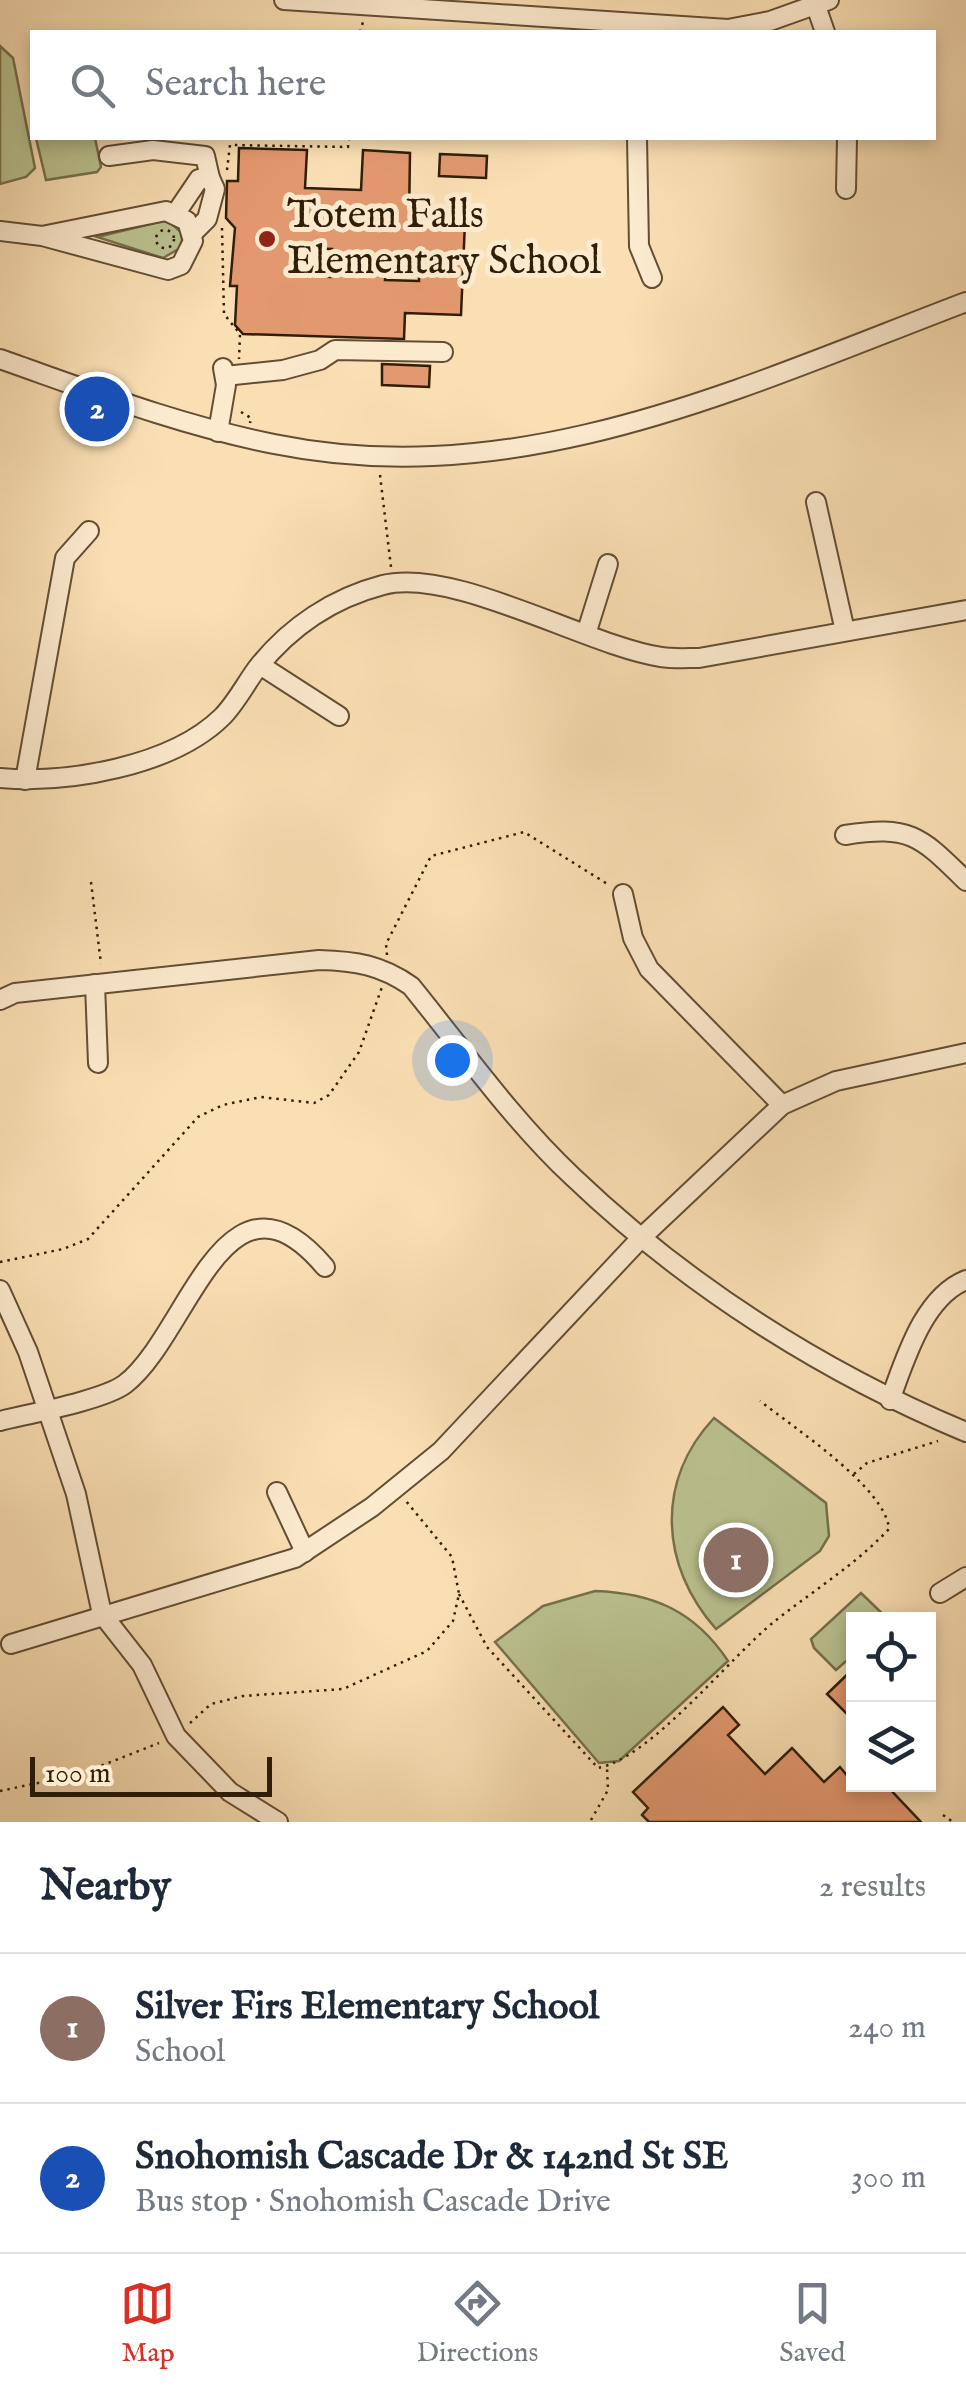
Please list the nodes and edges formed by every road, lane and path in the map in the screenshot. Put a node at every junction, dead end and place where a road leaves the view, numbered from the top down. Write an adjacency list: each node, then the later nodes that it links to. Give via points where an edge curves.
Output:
1 (284, 0): 3 (street)
2 (823, 3): 3 (street, via 728,29); 4 (street)
3 (645, 29)
4 (825, 30)
5 (349, 140): 9 (path, via 348,147 230,145)
6 (637, 140): 16 (street, via 639,246)
7 (847, 140): 10 (street)
8 (109, 156): 9 (street, via 154,150 204,156)
9 (218, 179): 11 (street, via 199,179); 14 (street, via 207,220)
10 (846, 189)
11 (176, 213): 14 (street); 15 (street)
12 (221, 215): 20 (path, via 224,314 240,334)
13 (0, 231): 15 (street)
14 (192, 234): 15 (street, via 186,259 168,270)
15 (42, 236)
16 (652, 278)
17 (966, 302): 24 (street, via 653,420 478,453)
18 (443, 352): 20 (street, via 335,350 283,370)
19 (0, 359): 22 (street)
20 (229, 371): 22 (street)
21 (240, 411): 23 (path, via 251,418)
22 (218, 432): 23 (street)
23 (245, 438): 24 (street)
24 (377, 456): 28 (path)
25 (816, 502): 30 (street)
26 (89, 531): 35 (street, via 65,558)
27 (608, 564): 31 (street)
28 (393, 583): 31 (street, via 414,582); 32 (street, via 307,618)
29 (966, 610): 30 (street)
30 (845, 631): 31 (street, via 699,658 660,657)
31 (586, 632)
32 (260, 665): 33 (street); 35 (street, via 224,716 165,755)
33 (339, 716)
34 (0, 778): 35 (street)
35 (25, 780)
36 (845, 835): 38 (street, via 892,828 933,849)
37 (91, 882): 41 (path, via 102,969)
38 (966, 882)
39 (623, 894): 40 (path, via 524,832 431,856 386,944); 45 (street, via 649,969)
40 (388, 970): 41 (street, via 319,960); 46 (street, via 411,986 570,1175); 47 (path, via 359,1052 329,1096 314,1103 261,1098 198,1117 88,1238)
41 (95, 984): 42 (street); 44 (street)
42 (0, 1000)
43 (966, 1053): 45 (street, via 836,1081)
44 (98, 1063)
45 (782, 1104): 46 (street)
46 (641, 1238): 51 (street, via 821,1364); 57 (street, via 454,1438)
47 (0, 1262)
48 (326, 1268): 53 (street, via 306,1245 276,1228 252,1228 228,1241 123,1386)
49 (966, 1280): 51 (street, via 936,1305 915,1337)
50 (0, 1290): 53 (street)
51 (890, 1400): 55 (street)
52 (760, 1401): 56 (path)
53 (48, 1410): 54 (street); 63 (street, via 76,1494)
54 (0, 1421)
55 (960, 1430): 56 (path, via 932,1446 868,1463)
56 (852, 1476): 66 (path, via 888,1516 889,1529 859,1561 774,1622 632,1755)
57 (396, 1488): 59 (street); 62 (path, via 452,1557)
58 (278, 1492): 59 (street)
59 (305, 1552): 63 (street)
60 (966, 1577): 61 (street)
61 (940, 1593)
62 (459, 1594): 65 (path, via 454,1621 428,1650 343,1689 211,1704); 66 (path, via 487,1647 598,1768)
63 (102, 1614): 64 (street); 65 (street, via 142,1665)
64 (11, 1644)
65 (176, 1736): 67 (path, via 80,1774); 70 (street, via 230,1792)
66 (607, 1766): 69 (path, via 608,1790)
67 (0, 1791)
68 (943, 1815): 71 (path)
69 (592, 1820)
70 (278, 1822)
71 (952, 1822)

